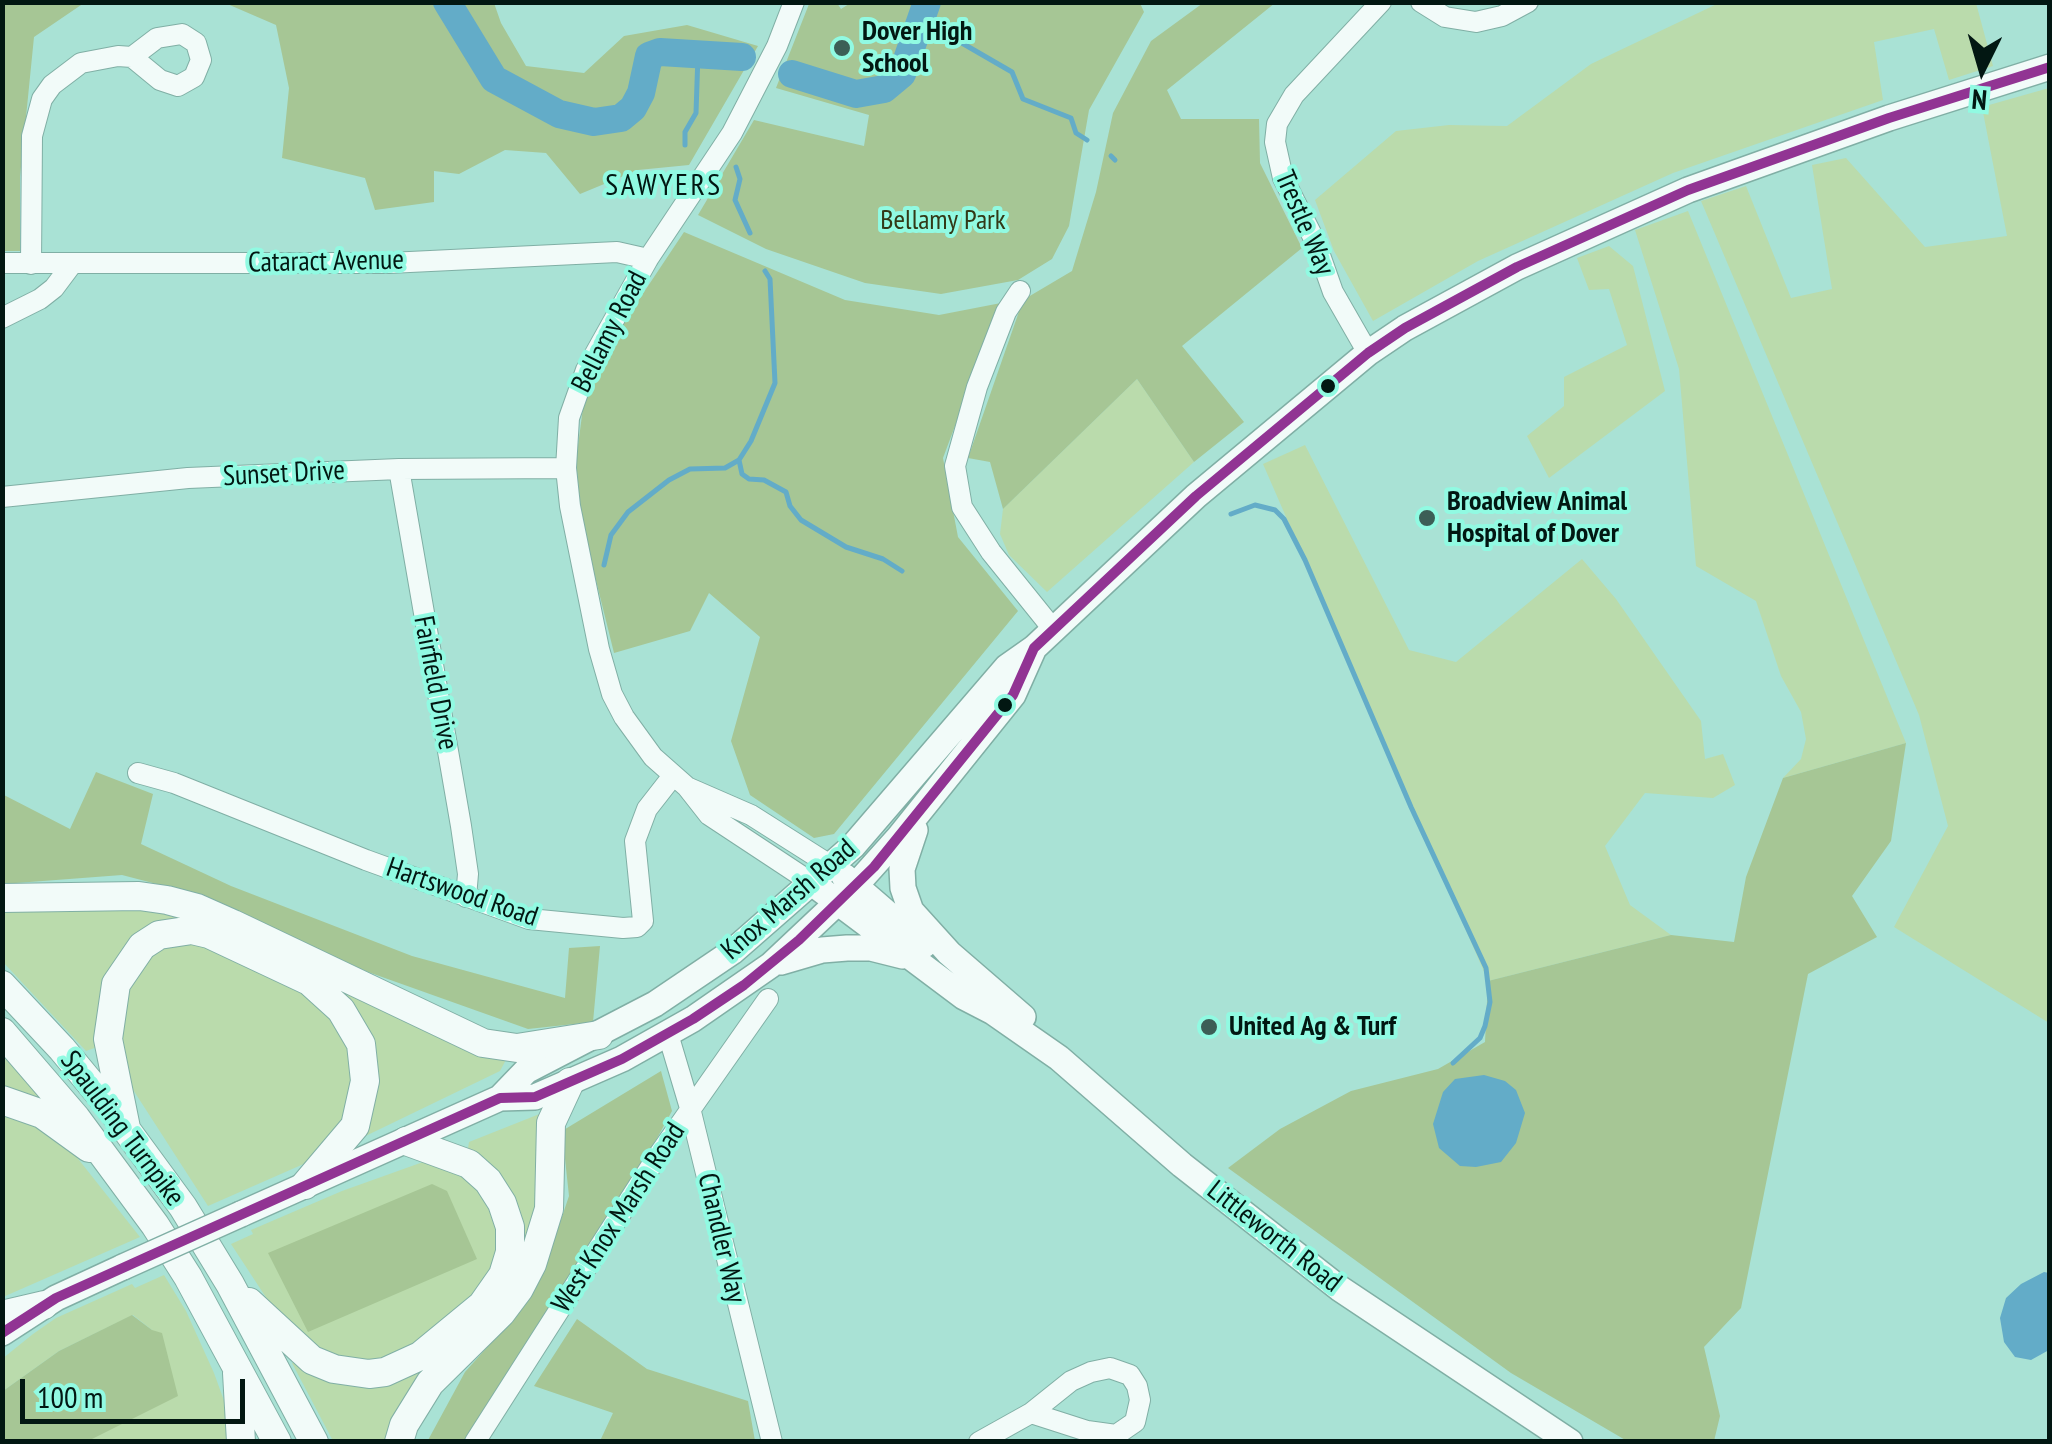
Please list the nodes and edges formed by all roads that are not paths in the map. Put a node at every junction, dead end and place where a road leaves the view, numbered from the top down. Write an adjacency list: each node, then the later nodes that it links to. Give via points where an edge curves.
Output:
1 (794, 2): 7 (street, Bellamy Road, via 732,133)
2 (1381, 2): 13 (street, Trestle Way, via 1294,94 1275,142 1283,178 1333,292)
3 (1421, 2): 4 (street, via 1446,17 1476,22)
4 (1528, 2)
5 (132, 57): 9 (street, via 81,63 42,99 32,136)
6 (2050, 67): 13 (main road, Knox Marsh Road, via 1653,205 1518,267)
7 (648, 260): 10 (street, Cataract Avenue, via 617,252); 15 (street, Bellamy Road, via 575,396)
8 (2, 264): 9 (street, Cataract Avenue)
9 (31, 264): 10 (street, Cataract Avenue)
10 (72, 264): 12 (street, via 40,299)
11 (1020, 291): 17 (street, via 977,388 955,466 962,506)
12 (2, 318)
13 (1368, 354): 17 (main road, Knox Marsh Road, via 1196,496)
14 (399, 468): 15 (street, Sunset Drive); 16 (street, Sunset Drive, via 188,478); 23 (street, Fairfield Drive, via 468,874)
15 (566, 468): 19 (street, Bellamy Road, via 612,694 637,737)
16 (2, 497)
17 (1044, 638): 20 (main road, Knox Marsh Road, via 1013,695); 21 (main road, Knox Marsh Road, via 975,701)
18 (138, 773): 23 (street, Hartswood Road)
19 (680, 782): 21 (street, Bellamy Road, via 751,814); 23 (street, Hartswood Road, via 647,809 635,842 643,921 638,927 551,923)
20 (928, 802): 22 (main road, Knox Marsh Road); 33 (main road, via 902,869 911,911)
21 (823, 875): 22 (main road, Littleworth Road); 32 (main road, Knox Marsh Road, via 732,952)
22 (847, 894): 25 (main road, Littleworth Road); 26 (main road, Knox Marsh Road); 29 (main road, Littleworth Road, via 970,986)
23 (466, 897)
24 (2, 898): 32 (highway, via 167,900 233,924 484,1043 517,1048)
25 (914, 959): 26 (main road, via 847,948); 29 (main road, Littleworth Road)
26 (771, 964): 31 (main road, Knox Marsh Road)
27 (2, 985): 38 (highway, Spaulding Turnpike)
28 (768, 999): 37 (street, West Knox Marsh Road)
29 (992, 1012): 33 (main road, Littleworth Road)
30 (2, 1032): 40 (highway, Spaulding Turnpike)
31 (668, 1034): 34 (main road, Knox Marsh Road); 37 (street, Chandler Way)
32 (600, 1035): 35 (main road, Knox Marsh Road, via 526,1072)
33 (1059, 1058): 55 (main road, Littleworth Road, via 1339,1288)
34 (570, 1082): 35 (main road, Knox Marsh Road, via 535,1097); 51 (highway, via 551,1123 549,1209 532,1264 501,1314 430,1384)
35 (500, 1098): 39 (main road, Knox Marsh Road)
36 (2, 1100): 40 (highway, via 42,1114)
37 (690, 1108): 52 (street, West Knox Marsh Road); 53 (street, Chandler Way)
38 (126, 1128): 41 (highway, via 108,1040 116,984 142,946 159,936 209,934 309,981 341,1010 360,1044 365,1081 355,1126); 42 (highway, Spaulding Turnpike)
39 (406, 1141): 41 (main road, Knox Marsh Road); 42 (highway, via 479,1171 502,1202 510,1228 497,1286 440,1340 385,1372 334,1369 297,1348)
40 (110, 1163): 46 (highway, Spaulding Turnpike)
41 (305, 1185): 43 (main road, Knox Marsh Road, bridge)
42 (230, 1284): 50 (highway, Spaulding Turnpike)
43 (44, 1306): 44 (highway); 45 (main road, Knox Marsh Road)
44 (2, 1315)
45 (2, 1333)
46 (236, 1364): 48 (highway); 49 (highway, Spaulding Turnpike)
47 (1031, 1413): 47 (street, via 1071,1381 1110,1368 1130,1375 1140,1400 1135,1422 1116,1435); 54 (street)
48 (242, 1442)
49 (277, 1442)
50 (314, 1442)
51 (399, 1442)
52 (475, 1442)
53 (772, 1442)
54 (979, 1442)
55 (1570, 1442)

